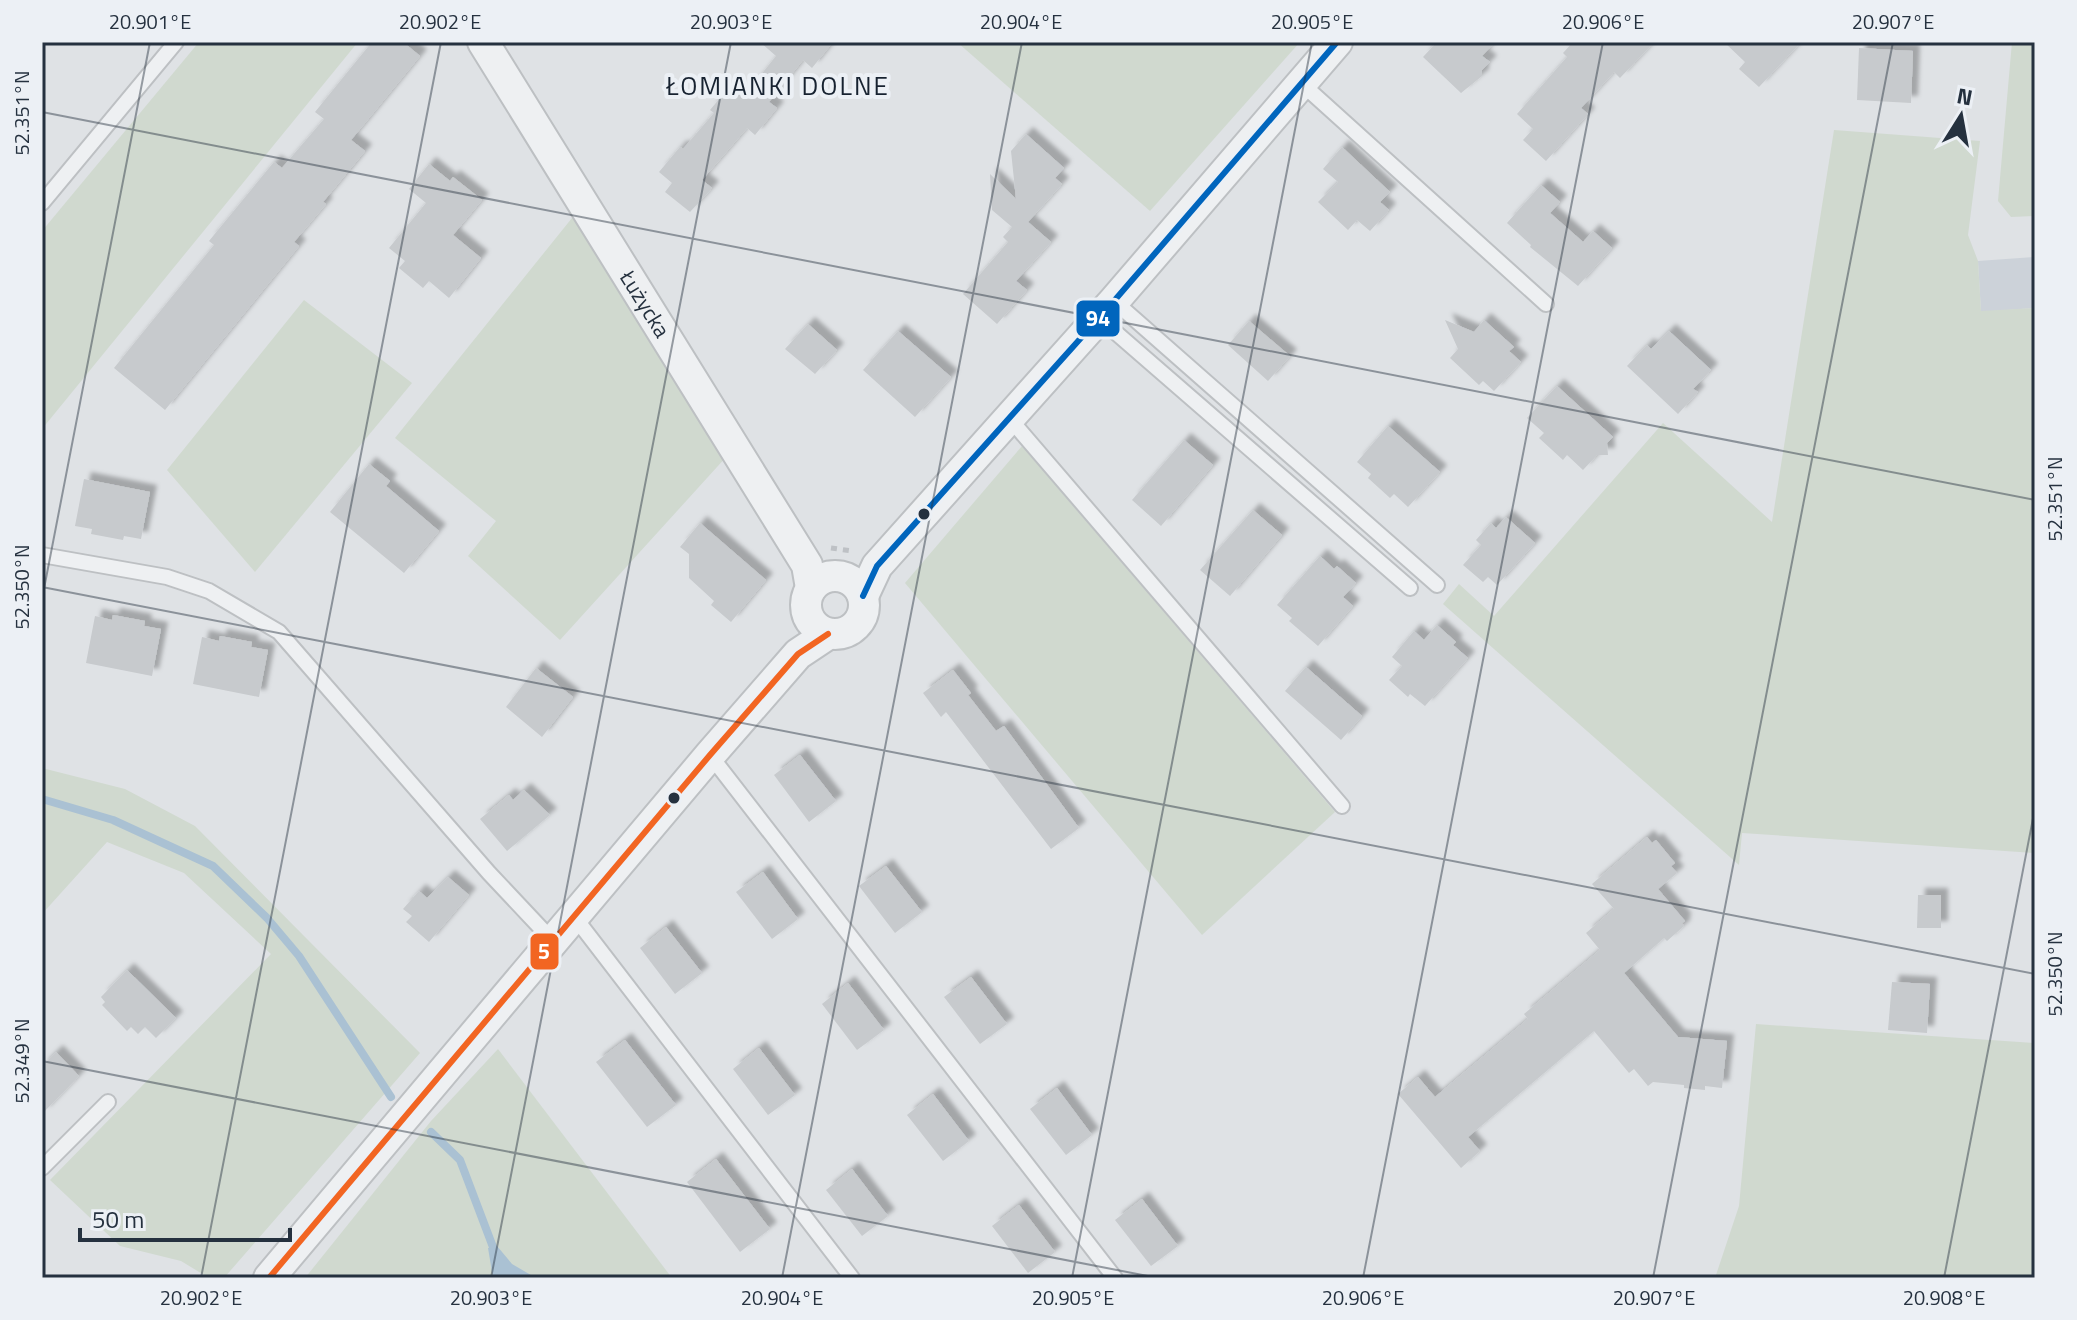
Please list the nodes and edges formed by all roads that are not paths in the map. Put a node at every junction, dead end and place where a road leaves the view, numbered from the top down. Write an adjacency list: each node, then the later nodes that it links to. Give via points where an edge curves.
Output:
1 (176, 42): 5 (lane)
2 (483, 42): 10 (street, Łużycka)
3 (1337, 42): 4 (street)
4 (1301, 83): 6 (lane); 7 (street)
5 (42, 203)
6 (1546, 304)
7 (1107, 310): 8 (street); 11 (lane); 12 (lane)
8 (1010, 419): 10 (street, via 877,566); 15 (lane)
9 (42, 555): 17 (lane, via 167,577 209,591 279,632)
10 (831, 581): 13 (street, via 805,604); 13 (street, via 864,605 859,621 846,632)
11 (1437, 585)
12 (1410, 588)
13 (819, 627): 14 (street)
14 (710, 755): 16 (street); 22 (lane)
15 (1342, 806)
16 (573, 915): 17 (street); 21 (lane)
17 (552, 940): 20 (street)
18 (108, 1102): 19 (lane)
19 (42, 1168)
20 (269, 1278)
21 (852, 1278)
22 (1115, 1278)

